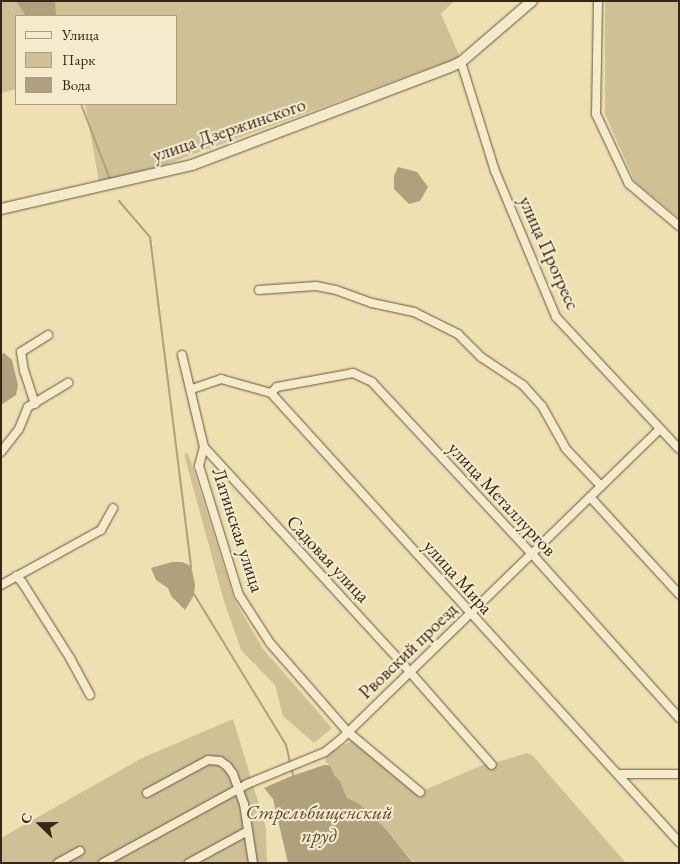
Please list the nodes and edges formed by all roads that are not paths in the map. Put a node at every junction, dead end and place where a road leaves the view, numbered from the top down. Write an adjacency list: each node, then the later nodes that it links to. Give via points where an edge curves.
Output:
1 (532, 1): 3 (street, улица Дзержинского)
2 (598, 1): 5 (street, via 596,114 629,184)
3 (461, 62): 4 (street, улица Дзержинского, via 192,165); 13 (street, улица Прогресс, via 495,171 556,317)
4 (1, 209)
5 (679, 226)
6 (259, 290): 17 (street, via 316,286 336,290 372,303 414,312 458,334 481,357 523,385 542,406 566,449)
7 (48, 335): 12 (street, via 21,352)
8 (182, 355): 10 (street, Садовая улица)
9 (68, 383): 12 (street)
10 (192, 389): 11 (street, via 221,379); 14 (street, Садовая улица, via 192,403)
11 (271, 393): 20 (street, улица Металлургов, via 277,387 353,373 372,382); 24 (street, улица Мира)
12 (34, 404): 16 (street, via 28,407 19,429)
13 (660, 429): 15 (street, улица Прогресс); 17 (street, Рвовский проезд)
14 (204, 447): 25 (street, Садовая улица); 28 (street, Латинская улица, via 199,466 239,595 270,642)
15 (679, 449)
16 (1, 452)
17 (601, 486): 18 (street, Рвовский проезд)
18 (590, 497): 20 (street, Рвовский проезд); 23 (street)
19 (113, 508): 21 (street, via 101,530)
20 (532, 554): 24 (street, Рвовский проезд); 27 (street, улица Металлургов)
21 (16, 576): 22 (street); 26 (street, via 70,658)
22 (1, 585)
23 (679, 594)
24 (470, 614): 25 (street, Рвовский проезд); 30 (street, улица Мира)
25 (409, 671): 28 (street, Рвовский проезд); 29 (street, Садовая улица)
26 (90, 695)
27 (679, 718)
28 (348, 732): 32 (street, Рвовский проезд, via 325,752); 33 (street, Латинская улица)
29 (492, 764)
30 (618, 774): 31 (street); 36 (street, улица Мира)
31 (679, 774)
32 (238, 789): 34 (street, via 227,766 220,761 208,760); 35 (street); 39 (street, Рвовский проезд)
33 (420, 792)
34 (147, 793)
35 (248, 831): 40 (street); 41 (street)
36 (679, 842)
37 (80, 851): 38 (street)
38 (58, 863)
39 (103, 863)
40 (189, 863)
41 (253, 863)

